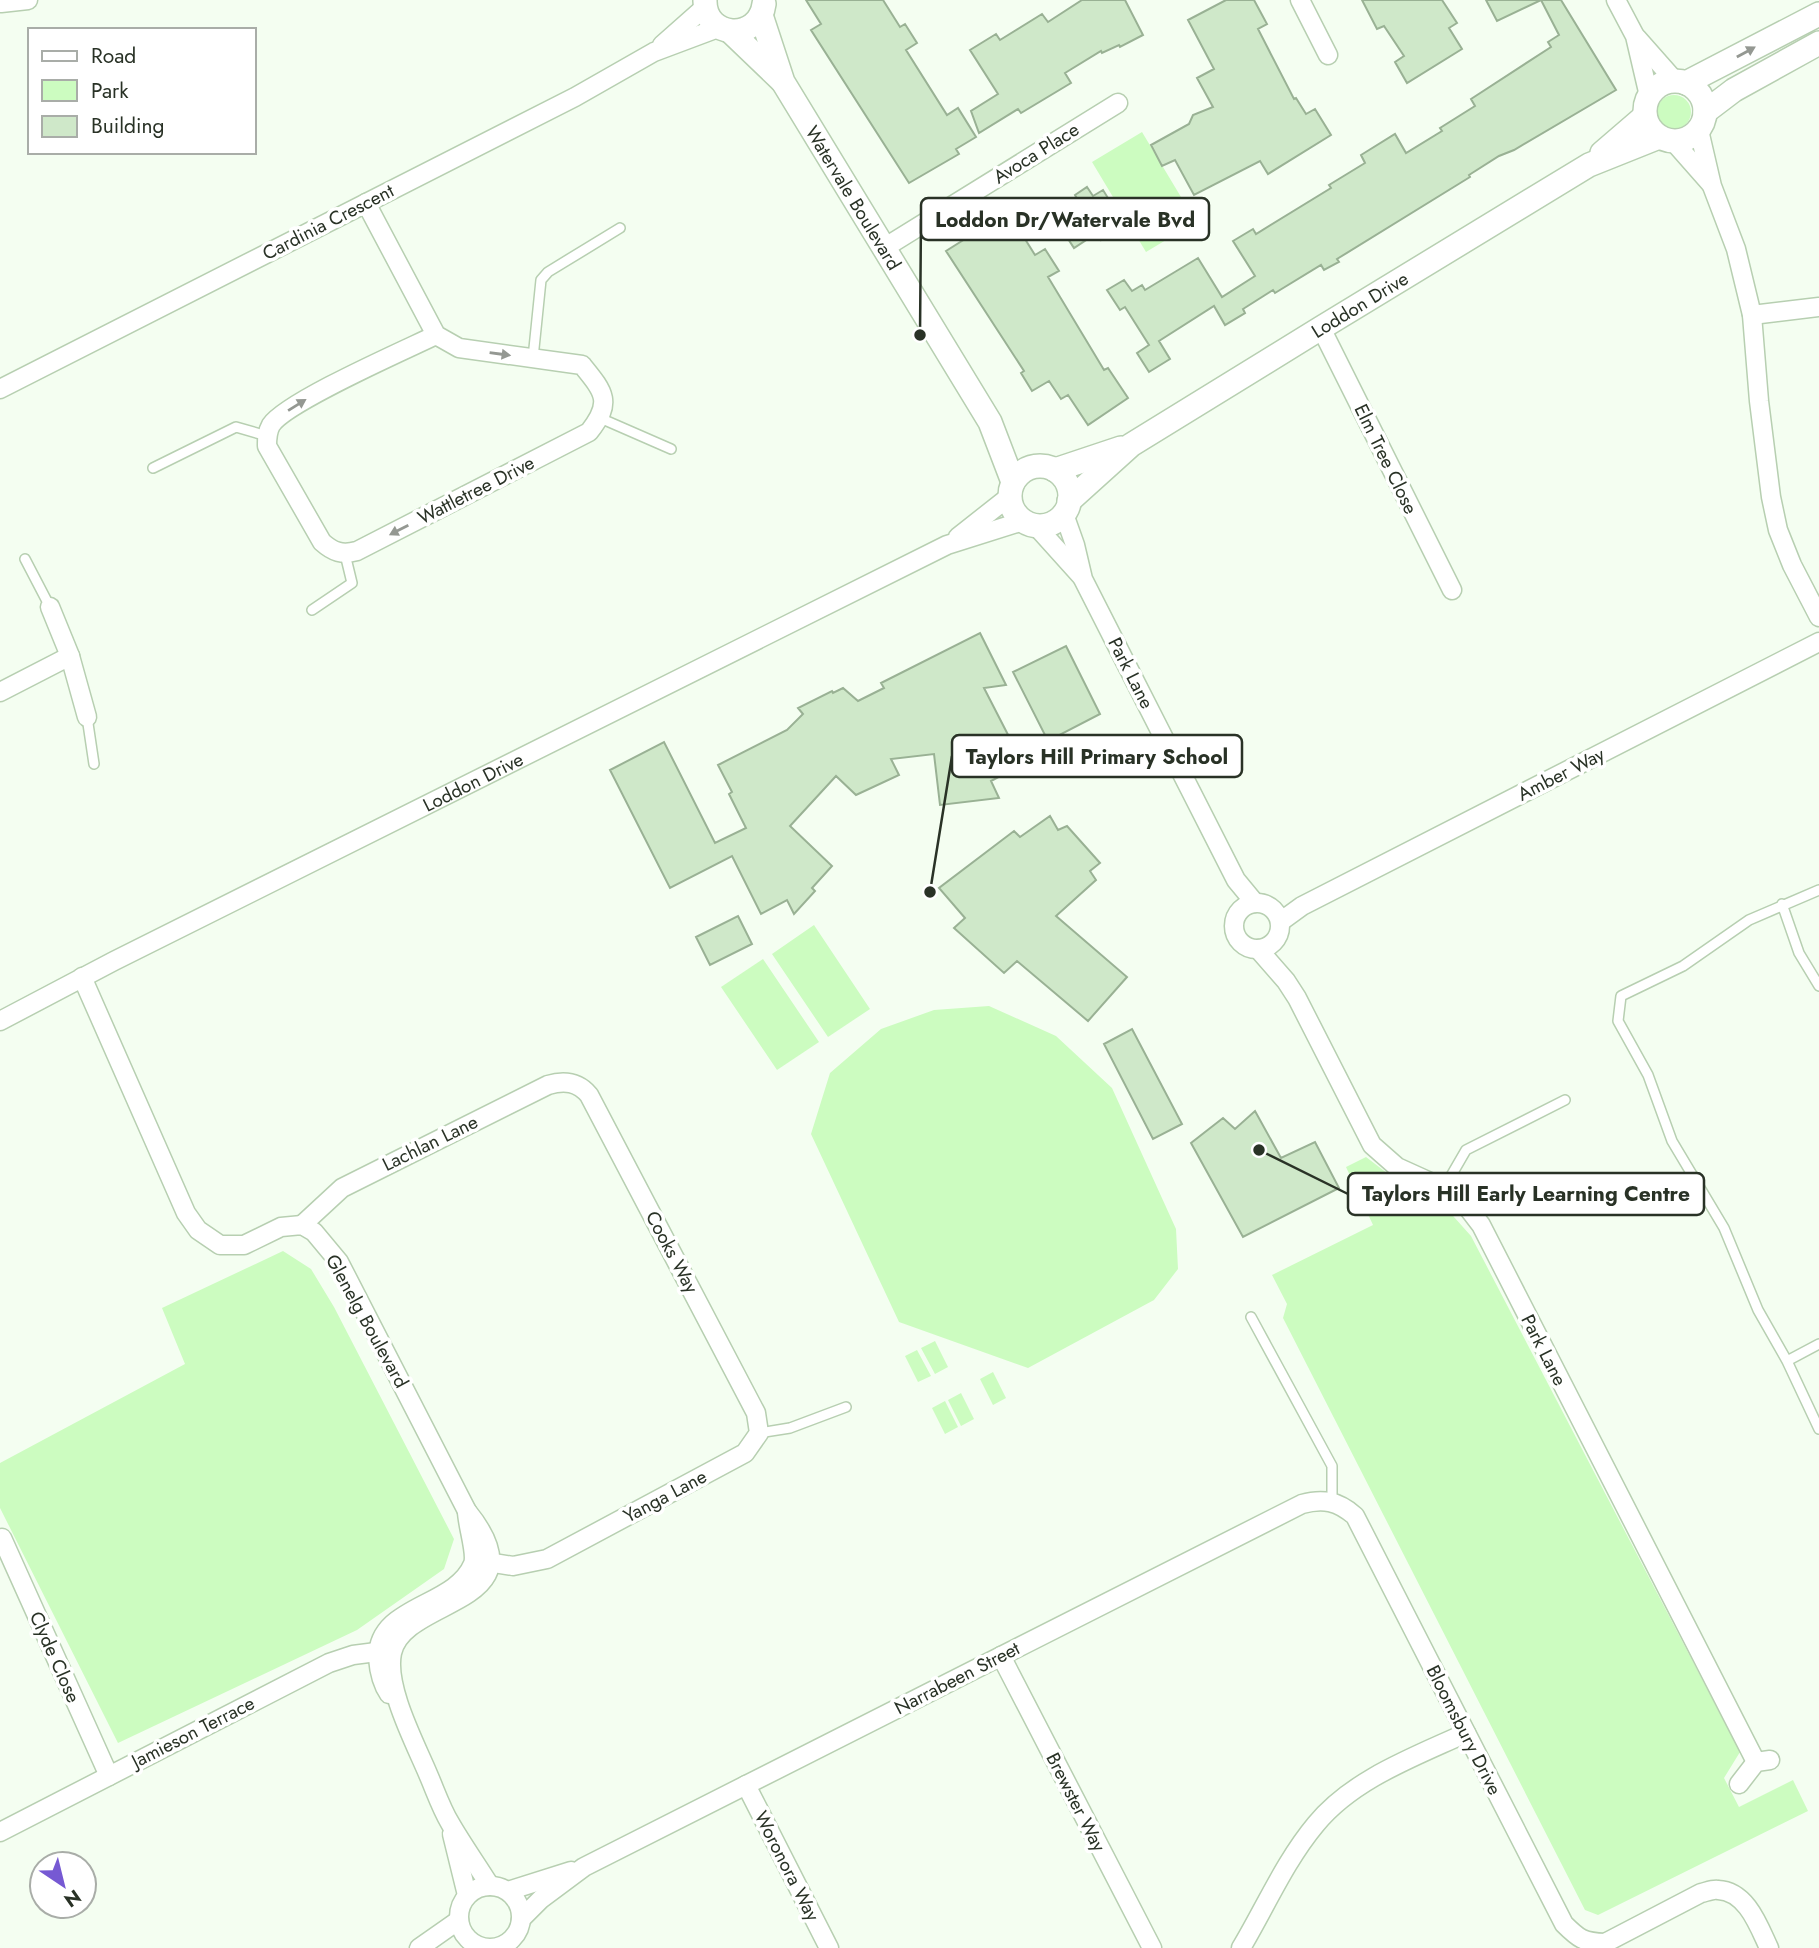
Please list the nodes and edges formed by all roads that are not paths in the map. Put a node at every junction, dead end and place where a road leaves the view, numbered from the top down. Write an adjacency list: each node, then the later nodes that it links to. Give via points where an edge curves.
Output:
1 (27, 0): 4 (street)
2 (1300, 0): 12 (street)
3 (1616, 0): 9 (street)
4 (1, 3)
5 (705, 3): 8 (street, Watervale Boulevard, via 712,22); 11 (street, Cardinia Crescent)
6 (762, 7): 8 (street, via 749,28); 13 (street, Watervale Boulevard)
7 (1819, 14): 14 (street, one-way to 7)
8 (724, 30): 11 (street, Cardinia Crescent); 13 (street, Watervale Boulevard)
9 (1635, 36): 14 (street); 16 (street)
10 (1819, 43): 17 (street, via 1734,90)
11 (654, 52): 21 (street, Cardinia Crescent)
12 (1328, 55)
13 (783, 82): 23 (street, Watervale Boulevard)
14 (1681, 82): 16 (street, via 1660,85); 17 (street, via 1700,94)
15 (1118, 103): 23 (street, Avoca Place)
16 (1647, 106): 18 (street, via 1647,124); 19 (street, Loddon Drive)
17 (1702, 121): 18 (street, via 1683,141); 20 (street)
18 (1666, 139): 19 (street, Loddon Drive); 20 (street)
19 (1589, 165): 26 (street, Loddon Drive)
20 (1712, 186): 25 (street, via 1736,249)
21 (366, 203): 27 (street); 29 (street, Cardinia Crescent)
22 (620, 228): 28 (lane, via 541,280)
23 (884, 247): 31 (street, Watervale Boulevard)
24 (1819, 307): 25 (street)
25 (1752, 316): 47 (street, via 1778,530)
26 (1321, 328): 33 (street, Loddon Drive); 44 (street, Elm Tree Close)
27 (436, 335): 28 (street, one-way to 28, via 459,348); 32 (street, one-way to 27, via 272,424 295,405)
28 (533, 358): 30 (street, via 582,365 604,401)
29 (0, 389)
30 (600, 418): 34 (lane); 41 (street, Wattletree Drive, one-way to 41, via 589,432)
31 (990, 422): 36 (street, Watervale Boulevard); 37 (street, Watervale Boulevard)
32 (267, 436): 35 (lane, via 236,427); 41 (street, via 267,446 321,542)
33 (1131, 445): 36 (street, Loddon Drive); 38 (street, Loddon Drive)
34 (671, 449)
35 (153, 468)
36 (1044, 469): 37 (street, via 1018,475); 38 (street, via 1067,483)
37 (1011, 489): 39 (street, via 1016,514); 40 (street, Loddon Drive)
38 (1066, 507): 39 (street, via 1051,523); 43 (street, Park Lane)
39 (1030, 523): 40 (street, Loddon Drive); 43 (street, Park Lane)
40 (947, 545): 59 (street, Loddon Drive)
41 (345, 554): 46 (lane, via 352,583)
42 (24, 559): 45 (lane)
43 (1083, 579): 53 (street, Park Lane)
44 (1452, 590)
45 (50, 607): 49 (street)
46 (312, 610)
47 (1819, 617)
48 (1819, 642): 57 (street, Amber Way, via 1302,906)
49 (70, 656): 50 (street); 51 (street)
50 (0, 692)
51 (87, 717): 52 (lane)
52 (94, 764)
53 (1236, 880): 56 (street, Park Lane); 57 (street, Park Lane)
54 (1819, 890): 55 (lane)
55 (1782, 904): 61 (lane, via 1799,953); 69 (lane, via 1749,920 1683,965 1621,996 1618,1021 1648,1075 1672,1141 1724,1228 1758,1310)
56 (1239, 912): 57 (street, via 1243,908); 58 (street, via 1236,934 1244,945)
57 (1270, 918): 58 (street, via 1271,944); 60 (street, Park Lane)
58 (1258, 948): 60 (street, Park Lane)
59 (82, 978): 62 (street, Loddon Drive); 66 (street, via 186,1213 198,1230 220,1245 244,1245 281,1227)
60 (1286, 981): 65 (street, Park Lane, via 1372,1145 1397,1167)
61 (1819, 986)
62 (0, 1021)
63 (570, 1082): 66 (street, Lachlan Lane, via 548,1085 342,1188); 72 (street, Cooks Way, via 589,1095 756,1413)
64 (1565, 1100): 65 (lane, via 1466,1150)
65 (1444, 1188): 80 (street, Park Lane, via 1481,1225 1763,1761)
66 (302, 1224): 75 (street, Glenelg Boulevard, via 339,1262 467,1511 467,1525)
67 (1251, 1317): 73 (lane, via 1332,1466)
68 (1819, 1344): 69 (lane)
69 (1787, 1361): 71 (lane)
70 (846, 1407): 72 (lane, via 790,1428)
71 (1819, 1429)
72 (759, 1433): 75 (street, Yanga Lane, via 745,1453 547,1559 513,1566)
73 (1332, 1501): 77 (street, Narrabeen Street, via 1302,1504); 78 (street, Bloomsbury Drive, via 1355,1516)
74 (2, 1538): 79 (street, Clyde Close)
75 (483, 1561): 76 (street, via 451,1591 399,1618 382,1636)
76 (385, 1650): 79 (street, Jamieson Terrace, via 329,1663); 82 (street, via 398,1704)
77 (1001, 1656): 81 (street, Narrabeen Street); 95 (street, Brewster Way)
78 (1466, 1733): 91 (street, Bloomsbury Drive); 96 (street, via 1345,1796 1316,1824)
79 (109, 1776): 83 (street, Jamieson Terrace)
80 (1739, 1784)
81 (746, 1785): 84 (street, Narrabeen Street); 94 (street, Woronora Way)
82 (449, 1821): 85 (street); 87 (street)
83 (0, 1832)
84 (584, 1867): 86 (street, Narrabeen Street); 89 (street, Narrabeen Street, via 541,1899)
85 (490, 1886): 86 (street); 87 (street)
86 (508, 1891): 89 (street, via 520,1909)
87 (467, 1895): 88 (street)
88 (459, 1920): 90 (street); 92 (street)
89 (517, 1935): 90 (street, via 498,1947)
90 (473, 1943): 93 (street)
91 (1575, 1943): 97 (street, Bloomsbury Drive, via 1605,1943 1718,1889 1749,1908)
92 (419, 1948)
93 (455, 1948)
94 (828, 1948)
95 (1152, 1948)
96 (1241, 1948)
97 (1769, 1948)

